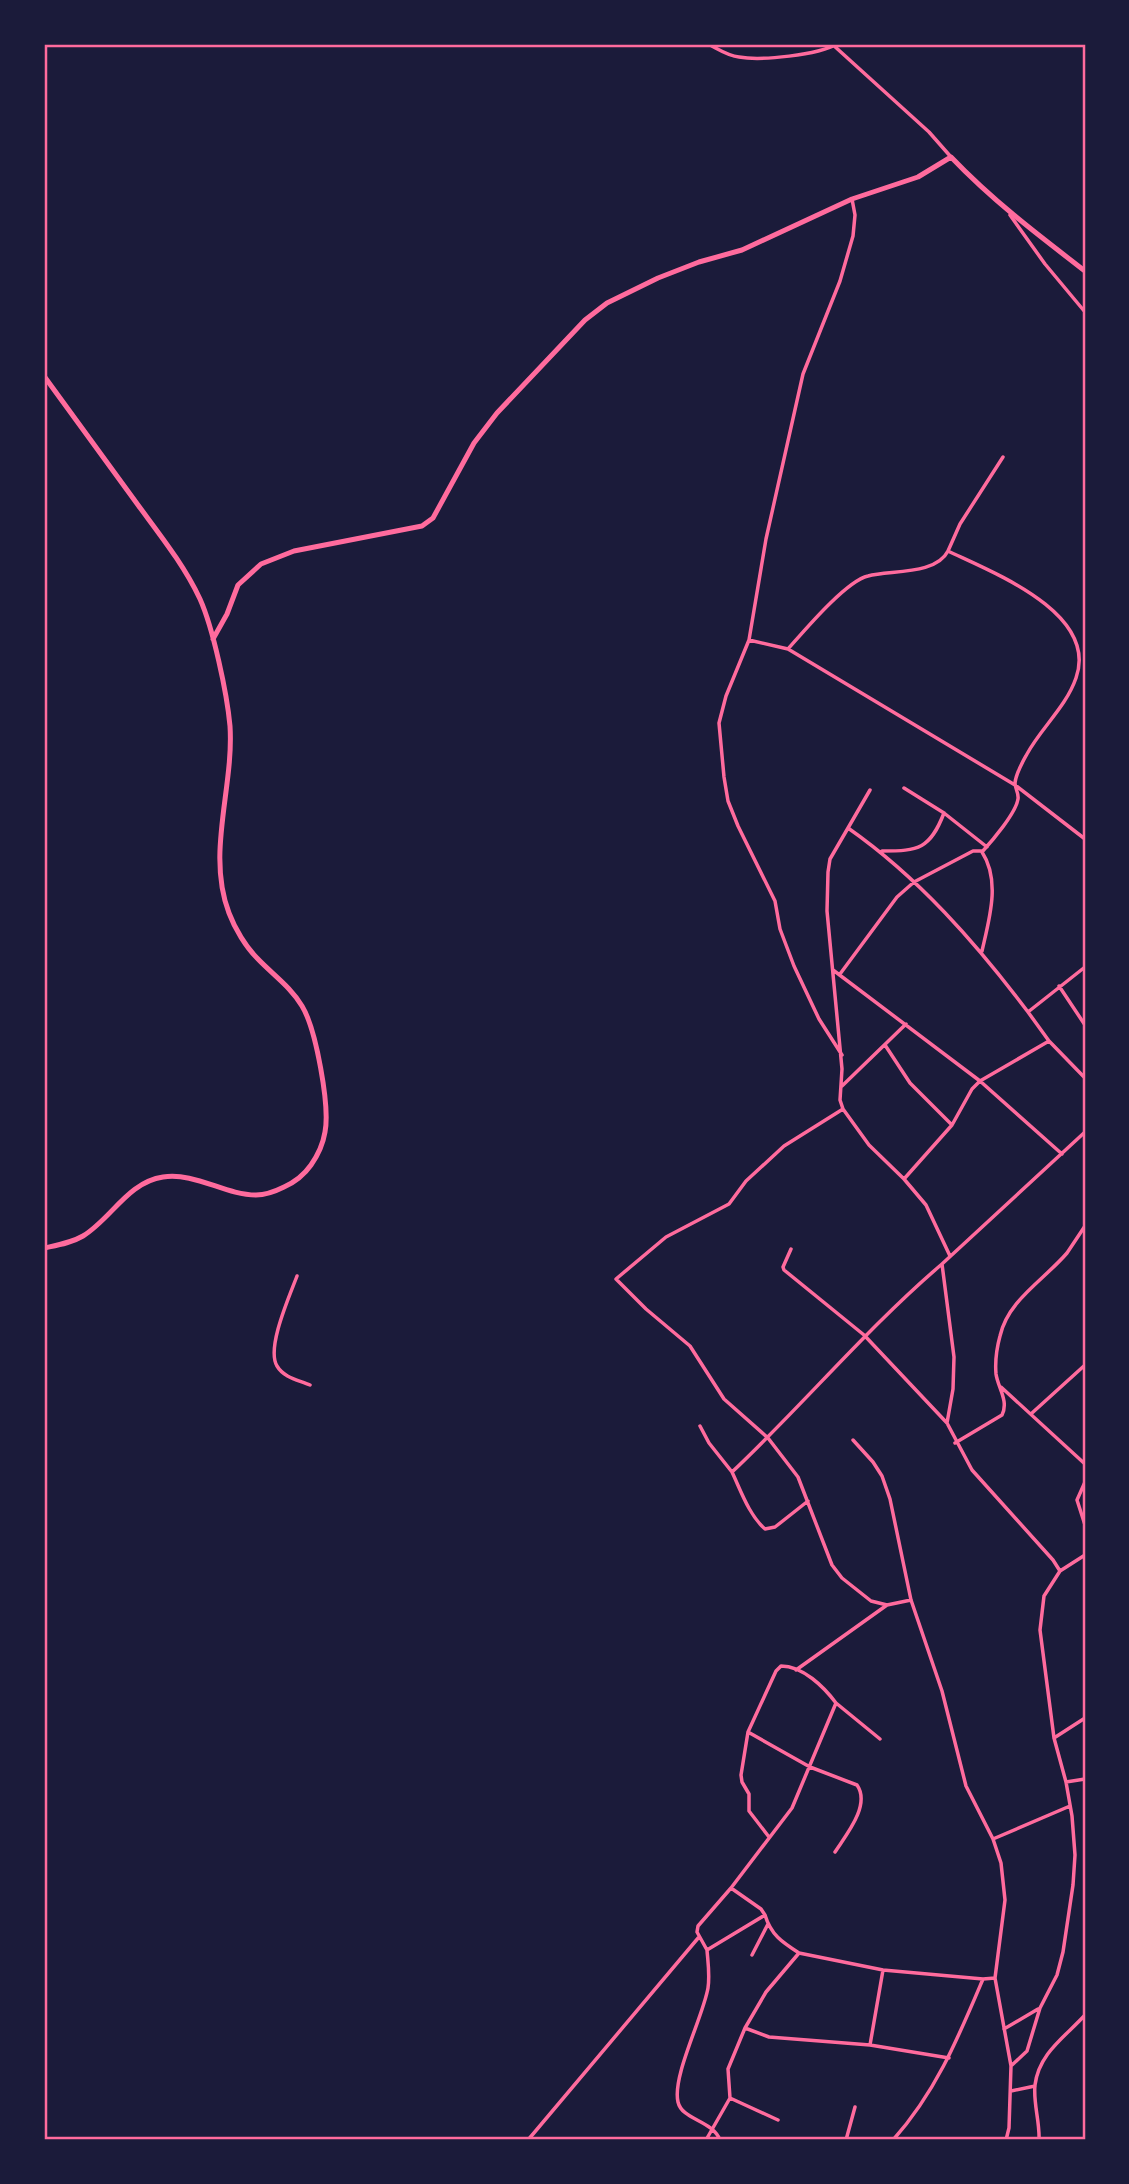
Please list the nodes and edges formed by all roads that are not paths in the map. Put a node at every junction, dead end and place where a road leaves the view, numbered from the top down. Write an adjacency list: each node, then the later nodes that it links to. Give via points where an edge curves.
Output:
1 (708, 44): 2 (street, via 745,58 789,56)
2 (834, 45): 3 (street)
3 (951, 157): 4 (main road, via 918,177); 5 (main road)
4 (852, 199): 11 (main road, via 742,250 658,278 607,303 585,320 497,413 474,443 433,519 422,526 294,551 261,564 238,585); 12 (street, via 853,236 803,374)
5 (1010, 215): 6 (main road); 7 (street)
6 (1085, 271)
7 (1085, 312)
8 (44, 376): 11 (main road, via 177,558 201,601)
9 (1003, 457): 10 (street)
10 (948, 551): 13 (street, via 934,566 856,580); 14 (street, via 1030,593 1066,625 1079,654 1073,688 1032,745)
11 (213, 639): 44 (main road, via 230,725 220,883 229,914 254,956 291,991 310,1023 326,1116 322,1146 298,1179 256,1195 179,1177 151,1180 85,1235)
12 (749, 640): 13 (street); 34 (street, via 719,723 729,801 775,901 794,967)
13 (788, 649): 14 (street)
14 (1015, 785): 19 (street); 20 (street, via 1017,802)
15 (904, 788): 17 (street)
16 (870, 790): 18 (street)
17 (944, 813): 20 (street); 21 (street, via 923,846)
18 (848, 828): 21 (street); 26 (street, via 828,872)
19 (1085, 839)
20 (987, 847): 22 (street)
21 (881, 851): 23 (street)
22 (982, 852): 23 (street, via 973,851); 24 (street, via 992,898)
23 (914, 882): 24 (street); 27 (street, via 897,897)
24 (982, 951): 29 (street)
25 (1085, 967): 28 (street)
26 (833, 970): 27 (street); 34 (street)
27 (840, 974): 30 (street)
28 (1059, 986): 29 (street); 31 (street)
29 (1028, 1012): 32 (street)
30 (906, 1024): 33 (street); 36 (street)
31 (1085, 1025)
32 (1049, 1041): 35 (street); 36 (street)
33 (885, 1045): 37 (street); 39 (street, via 911,1083)
34 (842, 1055): 37 (street)
35 (1085, 1078)
36 (980, 1081): 39 (street); 41 (street)
37 (842, 1087): 38 (street)
38 (843, 1109): 42 (street, via 869,1145); 56 (street, via 784,1146 729,1204 666,1237 616,1279 690,1346 724,1399)
39 (952, 1125): 42 (street)
40 (1085, 1132): 41 (street)
41 (1062, 1154): 46 (street)
42 (904, 1179): 46 (street, via 926,1205)
43 (1085, 1226): 52 (street, via 1009,1314 998,1349)
44 (44, 1248)
45 (791, 1249): 49 (street, via 784,1270)
46 (950, 1256): 47 (street)
47 (942, 1264): 49 (street); 54 (street, via 954,1357)
48 (298, 1276): 51 (street, via 274,1354 276,1365 286,1376)
49 (864, 1335): 54 (street); 56 (street)
50 (1085, 1365): 53 (street)
51 (310, 1385)
52 (1000, 1386): 53 (street); 58 (street, via 1002,1415)
53 (1032, 1413): 59 (street)
54 (947, 1423): 58 (street)
55 (700, 1426): 60 (street)
56 (768, 1438): 60 (street); 62 (street, via 798,1477)
57 (853, 1440): 66 (street, via 878,1469 890,1499)
58 (956, 1443): 65 (street, via 988,1490)
59 (1085, 1464)
60 (732, 1472): 62 (street, via 765,1529 775,1527)
61 (1085, 1482): 63 (street, via 1077,1500)
62 (808, 1501): 67 (street, via 832,1565 871,1601)
63 (1085, 1525)
64 (1085, 1555): 65 (street)
65 (1060, 1571): 72 (street, via 1044,1596 1040,1614)
66 (911, 1600): 67 (street); 79 (street, via 942,1691 966,1786)
67 (887, 1605): 68 (street)
68 (796, 1670): 69 (street, via 815,1680); 71 (street, via 781,1666 776,1671)
69 (836, 1703): 73 (street); 74 (street)
70 (1085, 1718): 72 (street)
71 (748, 1731): 74 (street); 78 (street, via 742,1783 749,1794 749,1811)
72 (1054, 1738): 76 (street)
73 (880, 1739)
74 (810, 1767): 78 (street, via 792,1808); 80 (street, via 857,1785 862,1792 853,1825)
75 (1085, 1780): 76 (street)
76 (1066, 1782): 77 (street)
77 (1070, 1806): 79 (street); 91 (street, via 1075,1855 1063,1952)
78 (769, 1837): 81 (street)
79 (993, 1839): 89 (street, via 1005,1900)
80 (835, 1852)
81 (731, 1888): 82 (street); 84 (street, via 698,1926)
82 (765, 1915): 83 (street); 85 (street)
83 (768, 1924): 86 (street, via 777,1939); 87 (street)
84 (699, 1937): 85 (street); 104 (street)
85 (707, 1950): 103 (street, via 708,1988 677,2093 678,2105 685,2112)
86 (799, 1953): 88 (street); 93 (street, via 766,1992)
87 (751, 1955)
88 (883, 1970): 90 (street); 95 (street)
89 (995, 1978): 90 (street); 94 (street)
90 (983, 1979): 96 (street)
91 (1040, 2008): 94 (street); 97 (street, via 1027,2051)
92 (1085, 2015): 98 (street, via 1046,2054)
93 (745, 2028): 95 (street, via 769,2037); 100 (street, via 728,2069)
94 (1004, 2029): 97 (street)
95 (870, 2045): 96 (street)
96 (949, 2058): 108 (street)
97 (1011, 2066): 99 (street)
98 (1035, 2086): 99 (street); 110 (street)
99 (1011, 2091): 109 (street)
100 (730, 2098): 102 (street); 103 (street)
101 (855, 2106): 107 (street)
102 (778, 2120)
103 (713, 2128): 105 (street); 106 (street)
104 (528, 2140)
105 (706, 2140)
106 (720, 2140)
107 (846, 2140)
108 (893, 2140)
109 (1006, 2140)
110 (1040, 2140)

